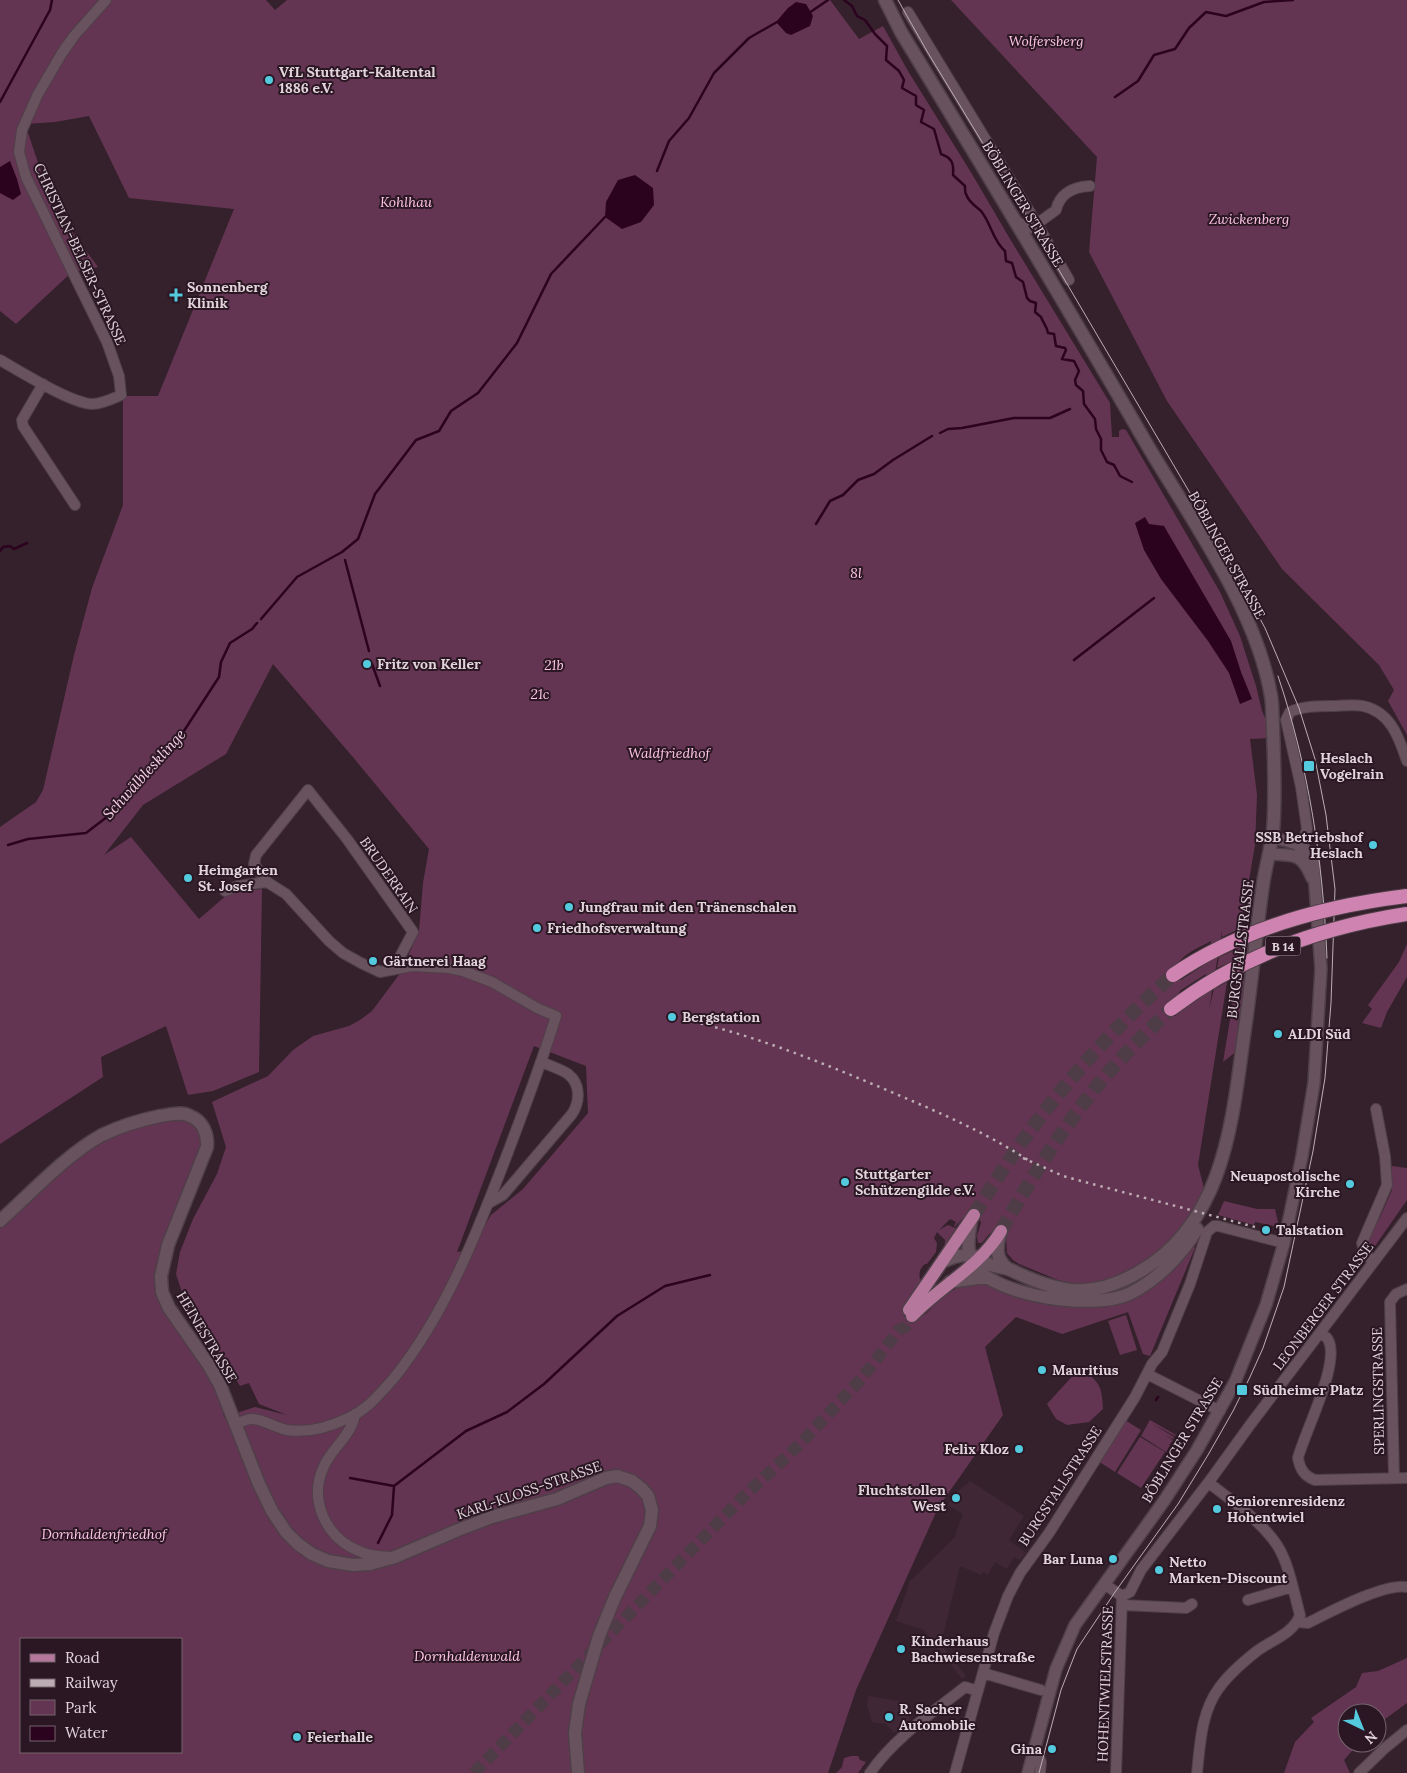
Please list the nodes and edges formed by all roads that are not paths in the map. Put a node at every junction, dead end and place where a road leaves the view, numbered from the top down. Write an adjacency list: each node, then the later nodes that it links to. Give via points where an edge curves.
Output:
1 (106, 0): 13 (street, CHRISTIAN-BELSER-STRASSE, via 74,36 50,72 22,130 19,152 26,177 108,342 119,376 121,395 91,404 77,401)
2 (879, 0): 15 (main road, BÖBLINGER STRASSE, via 896,35 1213,566 1258,666)
3 (885, 0): 5 (main road, BÖBLINGER STRASSE)
4 (908, 12): 6 (street, BÖBLINGER STRASSE)
5 (911, 49): 6 (street); 7 (main road, BÖBLINGER STRASSE)
6 (928, 53): 7 (street); 10 (street, BÖBLINGER STRASSE)
7 (924, 70): 9 (main road, BÖBLINGER STRASSE)
8 (1090, 186): 10 (street, BÖBLINGER STRASSE, via 1071,190 1059,200 1056,210)
9 (1015, 221): 10 (street); 15 (main road, BÖBLINGER STRASSE, via 1235,595 1268,681 1273,710)
10 (1034, 226): 11 (street, BÖBLINGER STRASSE)
11 (1069, 280)
12 (0, 360): 13 (street)
13 (43, 384): 14 (street, via 22,420 23,426)
14 (75, 504)
15 (1272, 728): 17 (main road, BURGSTALLSTRASSE, via 1275,782)
16 (1406, 758): 18 (street, via 1388,721 1371,709 1363,706 1304,708 1290,712 1286,720 1307,829)
17 (1272, 838): 18 (street, via 1296,843); 19 (main road, BURGSTALLSTRASSE)
18 (1300, 852): 19 (street); 33 (street, BÖBLINGER STRASSE, via 1313,858 1321,969 1315,1074)
19 (1269, 854): 29 (main road, BURGSTALLSTRASSE)
20 (266, 882): 21 (street); 24 (street, via 286,894 343,953 380,972); 24 (street, BRUDERRAIN, via 254,864 256,855 308,790 413,932)
21 (225, 891)
22 (1407, 896): 25 (highway, B 14, bridge, via 1342,906 1267,928 1215,949)
23 (1407, 914): 26 (highway, B 14, bridge, via 1344,926 1283,946 1226,973)
24 (394, 968): 27 (street, via 434,966 463,971 492,982 556,1016)
25 (1172, 975)
26 (1171, 1009)
27 (542, 1062): 30 (street); 30 (street, via 569,1075 576,1085 579,1102 503,1196)
28 (1376, 1109): 36 (street, via 1388,1185 1362,1243)
29 (1227, 1143): 37 (main road, BURGSTALLSTRASSE, via 1212,1189 1195,1219 1166,1252 1136,1274 1111,1285 1075,1291 1050,1286); 38 (main road, BURGSTALLSTRASSE, via 1227,1157 1217,1191 1195,1233 1159,1273 1128,1295 1101,1301 1072,1301 1025,1292)
30 (489, 1203): 44 (street, via 430,1328 376,1399)
31 (1407, 1218): 36 (street, LEONBERGER STRASSE)
32 (0, 1221): 45 (main road, HEINESTRASSE, via 69,1159 101,1136 119,1127 157,1117 183,1114 195,1118 203,1127 207,1147 168,1245 161,1283 169,1308 214,1373)
33 (1284, 1243): 42 (street, BURGSTALLSTRASSE, via 1214,1226 1208,1232 1162,1352); 43 (street, BÖBLINGER STRASSE, via 1264,1312)
34 (974, 1259): 35 (main road, via 957,1256); 35 (main road, via 969,1242 972,1218); 37 (main road, BURGSTALLSTRASSE); 37 (main road, via 1000,1233 998,1256); 38 (main road, BURGSTALLSTRASSE); 39 (main road)
35 (944, 1261): 39 (main road, via 910,1314)
36 (1372, 1262): 41 (street, LEONBERGER STRASSE)
37 (1007, 1268)
38 (987, 1278): 39 (main road)
39 (950, 1282)
40 (1407, 1289): 46 (street, SPERLINGSTRASSE, via 1396,1294 1390,1302)
41 (1321, 1333): 46 (street, via 1328,1339 1329,1365 1300,1449 1299,1465 1304,1474 1314,1480); 48 (street, LEONBERGER STRASSE)
42 (1147, 1374): 43 (street); 57 (street, BURGSTALLSTRASSE, via 1136,1397 1020,1573 1001,1613)
43 (1220, 1411): 50 (street, BÖBLINGER STRASSE, via 1164,1502)
44 (355, 1414): 45 (street, via 302,1432 253,1419); 49 (street, via 348,1432 321,1471 317,1486 319,1502 329,1528 345,1544 370,1555)
45 (236, 1424): 49 (main road, HEINESTRASSE, via 272,1511 298,1544 320,1558 344,1564 370,1564)
46 (1394, 1478): 47 (street)
47 (1407, 1478)
48 (1209, 1483): 51 (street, via 1277,1545); 53 (street, via 1141,1570)
49 (395, 1557): 62 (main road, KARL-KLOSS-STRASSE, via 467,1526 557,1499 606,1478 626,1478 642,1488 651,1505 651,1520 599,1636 584,1685 575,1733)
50 (1104, 1584): 53 (street); 61 (street, BÖBLINGER STRASSE, via 1068,1639 1056,1668)
51 (1292, 1587): 54 (street); 56 (street, via 1300,1615)
52 (1407, 1587): 56 (street, via 1398,1586 1308,1622)
53 (1122, 1600): 55 (street, via 1186,1608); 67 (street, HOHENTWIELSTRASSE)
54 (1248, 1600)
55 (1192, 1604)
56 (1298, 1622): 68 (street, via 1242,1664 1218,1689 1210,1703 1202,1732)
57 (983, 1673): 58 (street); 59 (street, BURGSTALLSTRASSE)
58 (1042, 1690)
59 (978, 1691): 63 (street, via 965,1687 902,1736); 64 (street, BURGSTALLSTRASSE)
60 (1407, 1730): 69 (street)
61 (1035, 1747): 65 (street, BÖBLINGER STRASSE); 66 (street, BÖBLINGER STRASSE, via 1041,1762)
62 (578, 1773)
63 (870, 1773)
64 (955, 1773)
65 (1028, 1773)
66 (1040, 1773)
67 (1116, 1773)
68 (1197, 1773)
69 (1359, 1773)

